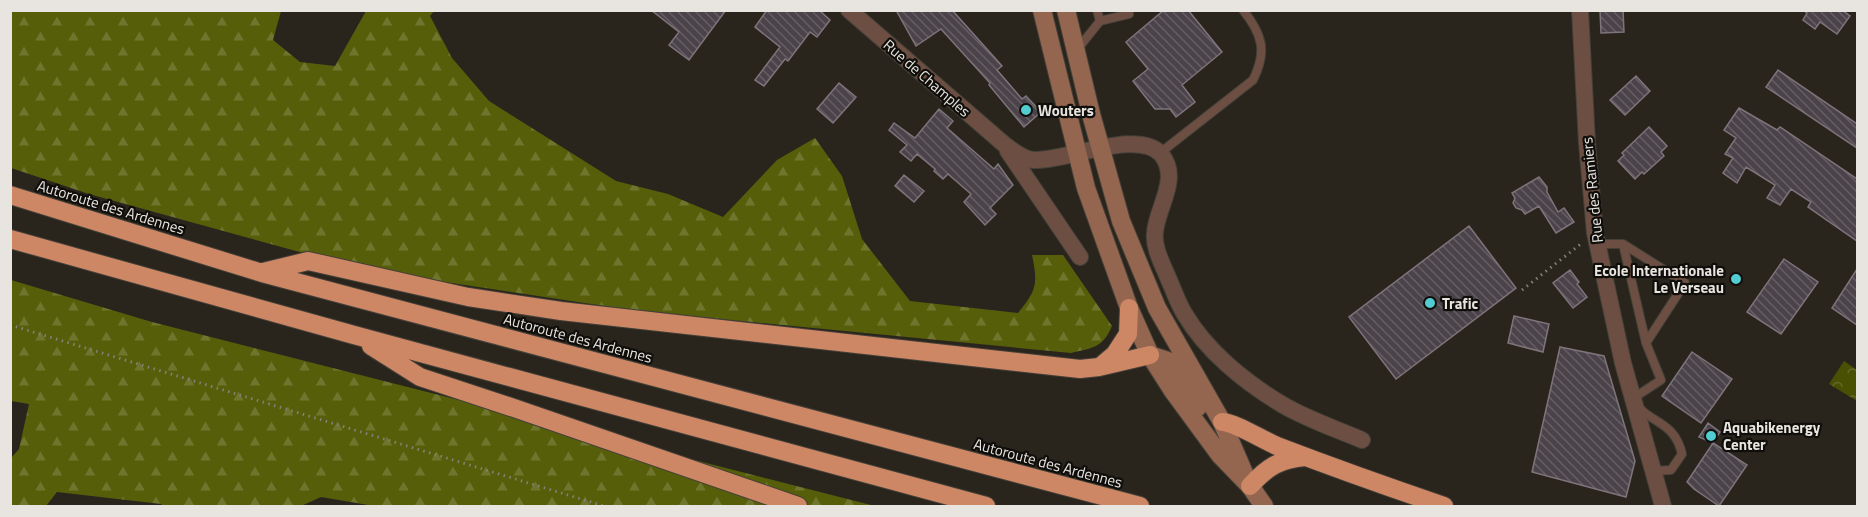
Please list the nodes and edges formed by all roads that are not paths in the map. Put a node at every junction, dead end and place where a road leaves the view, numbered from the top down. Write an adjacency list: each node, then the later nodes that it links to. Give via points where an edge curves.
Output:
1 (849, 10): 11 (street, Rue de Champles)
2 (1042, 10): 14 (main road)
3 (1066, 10): 10 (main road)
4 (1097, 10): 9 (lane)
5 (1128, 10): 8 (lane, via 1129,14)
6 (1243, 10): 13 (lane, via 1254,24 1262,49 1261,64 1253,80)
7 (1580, 10): 17 (street, Rue des Ramiers)
8 (1112, 14): 9 (lane)
9 (1100, 21): 10 (lane)
10 (1076, 51): 12 (main road)
11 (1005, 145): 14 (street, Rue de Champles, via 1031,160); 19 (street, Rue de Champles)
12 (1100, 149): 13 (street, via 1135,144); 14 (street, Rue de Champles); 27 (main road, via 1139,268 1173,339)
13 (1160, 153): 28 (street, via 1169,183 1154,234 1158,256 1184,313 1221,358 1255,387 1285,406)
14 (1076, 155): 21 (main road)
15 (10, 195): 20 (highway, Autoroute des Ardennes)
16 (10, 238): 22 (highway)
17 (1596, 239): 18 (lane); 26 (street, Rue des Ramiers)
18 (1623, 244): 23 (lane); 23 (lane, via 1685,283)
19 (1080, 257)
20 (262, 273): 25 (highway, via 308,261 468,297 561,311 1068,368); 36 (highway, Autoroute des Ardennes)
21 (1129, 308): 24 (main road); 25 (highway, via 1128,334 1115,354)
22 (354, 336): 34 (highway, via 420,377); 35 (highway)
23 (1646, 343): 26 (lane, via 1661,380)
24 (1150, 355): 25 (highway); 29 (main road, via 1174,366)
25 (1099, 367)
26 (1632, 399): 31 (street, Rue des Ramiers); 31 (lane, via 1639,409 1670,428 1679,441 1682,453 1671,470)
27 (1222, 422): 29 (main road); 30 (highway, via 1230,422)
28 (1362, 440)
29 (1228, 457): 32 (main road)
30 (1307, 457): 32 (highway, via 1287,459 1270,467); 38 (highway)
31 (1652, 471): 33 (street, Rue des Ramiers)
32 (1250, 486): 37 (main road)
33 (1663, 506)
34 (798, 507)
35 (986, 507)
36 (1140, 507)
37 (1264, 507)
38 (1444, 507)

